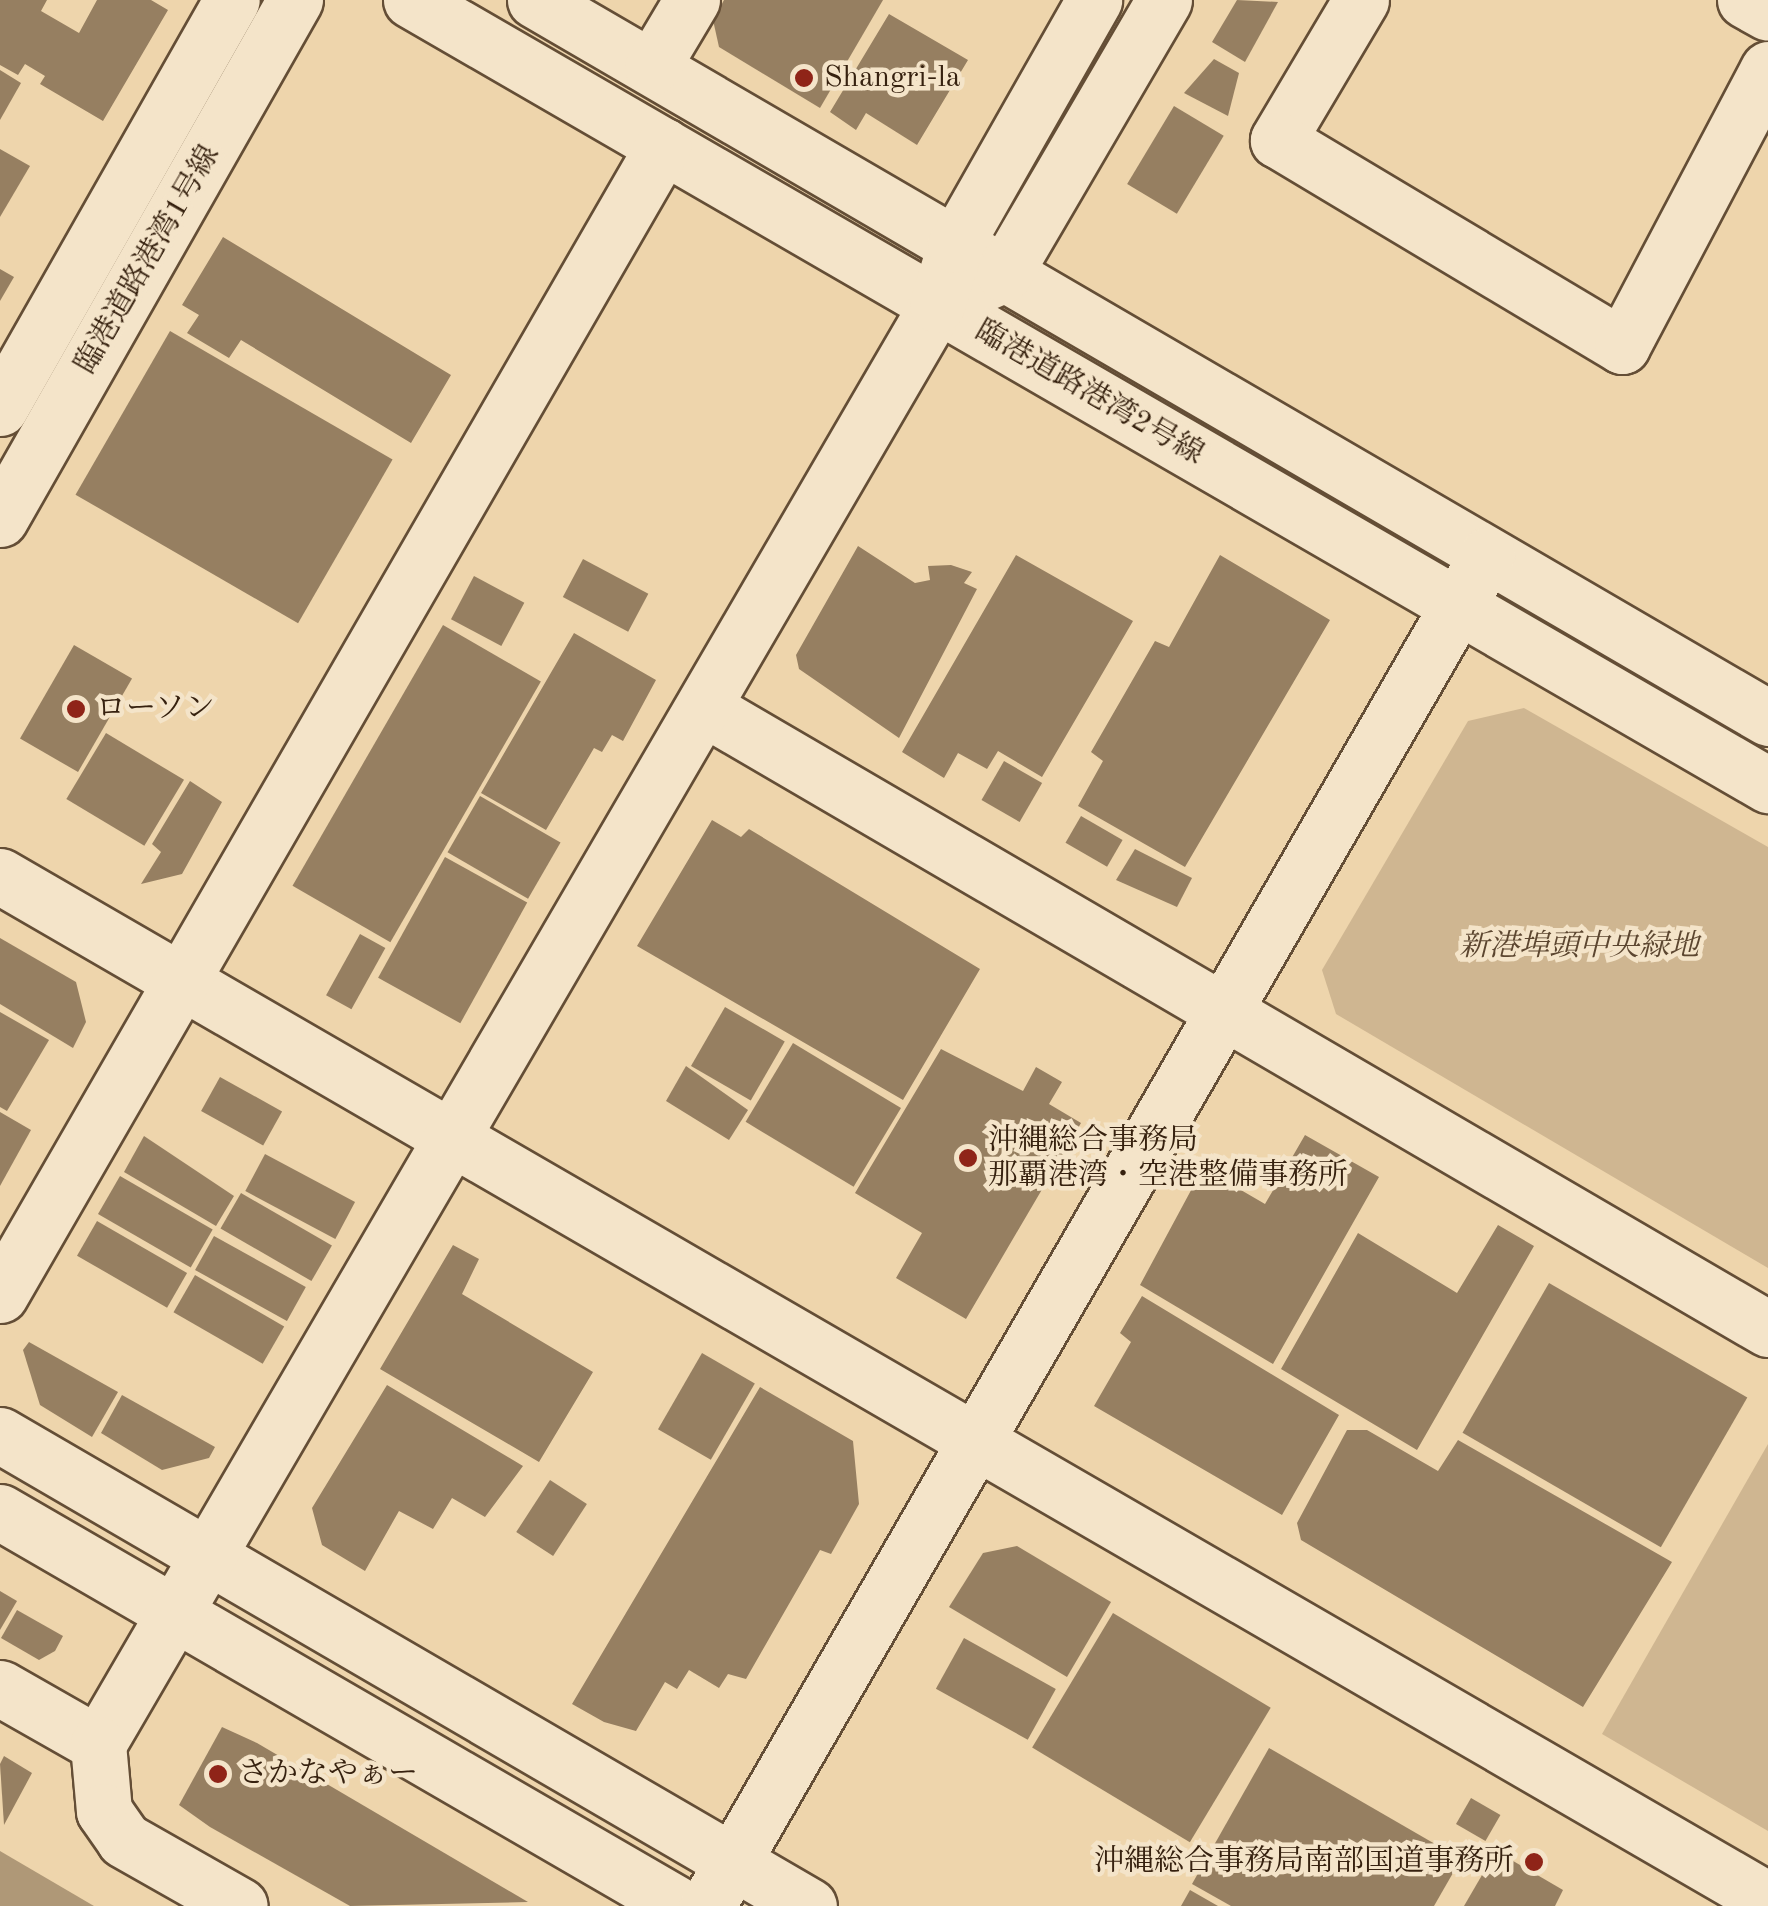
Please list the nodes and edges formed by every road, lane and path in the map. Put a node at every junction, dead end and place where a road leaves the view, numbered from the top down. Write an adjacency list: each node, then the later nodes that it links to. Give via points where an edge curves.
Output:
1 (232, 0): 17 (street, 臨港道路港湾1号線)
2 (295, 0): 18 (street, 臨港道路港湾1号線)
3 (411, 0): 13 (street, 臨港道路港湾2号線)
4 (535, 0): 11 (street, 臨港道路港湾2号線)
5 (692, 0): 11 (street)
6 (1094, 0): 14 (street)
7 (1164, 0): 15 (street)
8 (1361, 0): 12 (street, via 1278,140 1622,346)
9 (1745, 0): 10 (street)
10 (1768, 13)
11 (652, 67): 14 (street, 臨港道路港湾2号線)
12 (1768, 69)
13 (663, 146): 16 (street, 臨港道路港湾2号線); 25 (street)
14 (955, 245): 15 (street, 臨港道路港湾2号線); 16 (street)
15 (1004, 274): 16 (street); 19 (street, 臨港道路港湾2号線)
16 (937, 305): 20 (street, 臨港道路港湾2号線); 21 (street)
17 (0, 408)
18 (0, 520)
19 (1487, 555): 20 (street); 22 (street, 臨港道路港湾2号線)
20 (1458, 605): 23 (street, 臨港道路港湾2号線); 26 (street)
21 (704, 708): 26 (street); 27 (street)
22 (1768, 718)
23 (1768, 785)
24 (0, 876): 25 (street)
25 (181, 981): 27 (street); 28 (street)
26 (1224, 1012): 29 (street); 31 (street)
27 (454, 1139): 31 (street); 33 (street)
28 (0, 1295)
29 (1768, 1329)
30 (0, 1435): 33 (street)
31 (976, 1442): 37 (street); 38 (street)
32 (0, 1512): 34 (street)
33 (208, 1556): 34 (street); 37 (street)
34 (174, 1612): 36 (street); 40 (street)
35 (0, 1688): 36 (street)
36 (98, 1744): 39 (street, via 104,1811 124,1840)
37 (720, 1884): 41 (street)
38 (1768, 1900)
39 (240, 1906)
40 (680, 1906)
41 (809, 1906)

